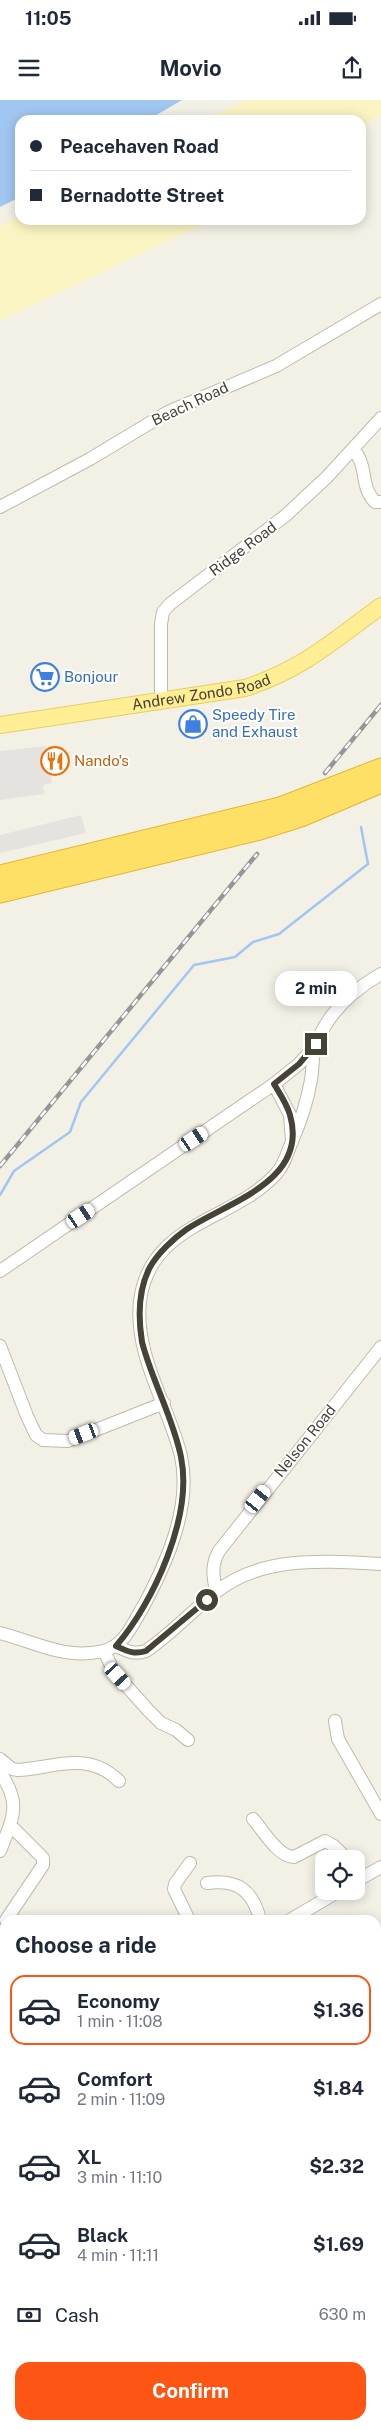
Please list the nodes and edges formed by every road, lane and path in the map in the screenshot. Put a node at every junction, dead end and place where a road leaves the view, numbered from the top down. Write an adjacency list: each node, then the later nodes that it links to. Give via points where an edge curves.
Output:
1 (381, 304): 5 (street, Beach Road, via 276,366 168,412)
2 (381, 418): 3 (street, Ridge Road)
3 (353, 448): 4 (street, via 362,462 367,491 375,502); 7 (street, Ridge Road, via 285,516 163,612)
4 (381, 502)
5 (0, 507)
6 (380, 606): 7 (main road, Andrew Zondo Road, via 322,651 276,678 245,688)
7 (161, 702): 8 (main road, Andrew Zondo Road)
8 (0, 725)
9 (381, 768): 13 (highway, via 280,807)
10 (381, 783): 12 (highway)
11 (381, 798): 12 (highway, via 367,799)
12 (280, 824): 14 (highway)
13 (0, 875)
14 (0, 893)
15 (381, 974): 16 (street, via 339,1006)
16 (316, 1044): 17 (street, via 299,1064); 18 (street, via 311,1082 300,1126)
17 (274, 1084): 18 (street, via 290,1115); 19 (street)
18 (292, 1142): 22 (street, via 276,1174 253,1193 186,1229 150,1268 140,1301 139,1324 147,1362)
19 (0, 1271)
20 (0, 1346): 22 (street, via 27,1416 36,1435 43,1440 68,1440)
21 (381, 1347): 24 (street, Nelson Road, via 219,1551 212,1571)
22 (164, 1403): 26 (street, via 181,1458 183,1492 178,1520 158,1578 129,1632)
23 (381, 1564): 24 (street, via 300,1561 244,1576)
24 (216, 1592): 26 (street, via 146,1651 138,1654)
25 (0, 1633): 26 (street, via 52,1651 71,1654)
26 (110, 1648): 28 (street, via 114,1672 161,1723)
27 (335, 1721): 32 (street, via 338,1739)
28 (188, 1740)
29 (0, 1759): 31 (street, via 18,1770 57,1763 94,1765)
30 (0, 1772): 34 (street, via 14,1801)
31 (119, 1781)
32 (381, 1814)
33 (253, 1819): 35 (street, via 289,1857 325,1841)
34 (10, 1825): 36 (street); 42 (street, via 43,1858 43,1865)
35 (338, 1850)
36 (0, 1851)
37 (190, 1863): 43 (street, via 174,1889)
38 (381, 1867): 39 (street)
39 (365, 1873)
40 (207, 1883): 44 (street, via 229,1882 243,1889 256,1905)
41 (324, 1900): 45 (street)
42 (10, 1915)
43 (186, 1915)
44 (259, 1915)
45 (298, 1915)

